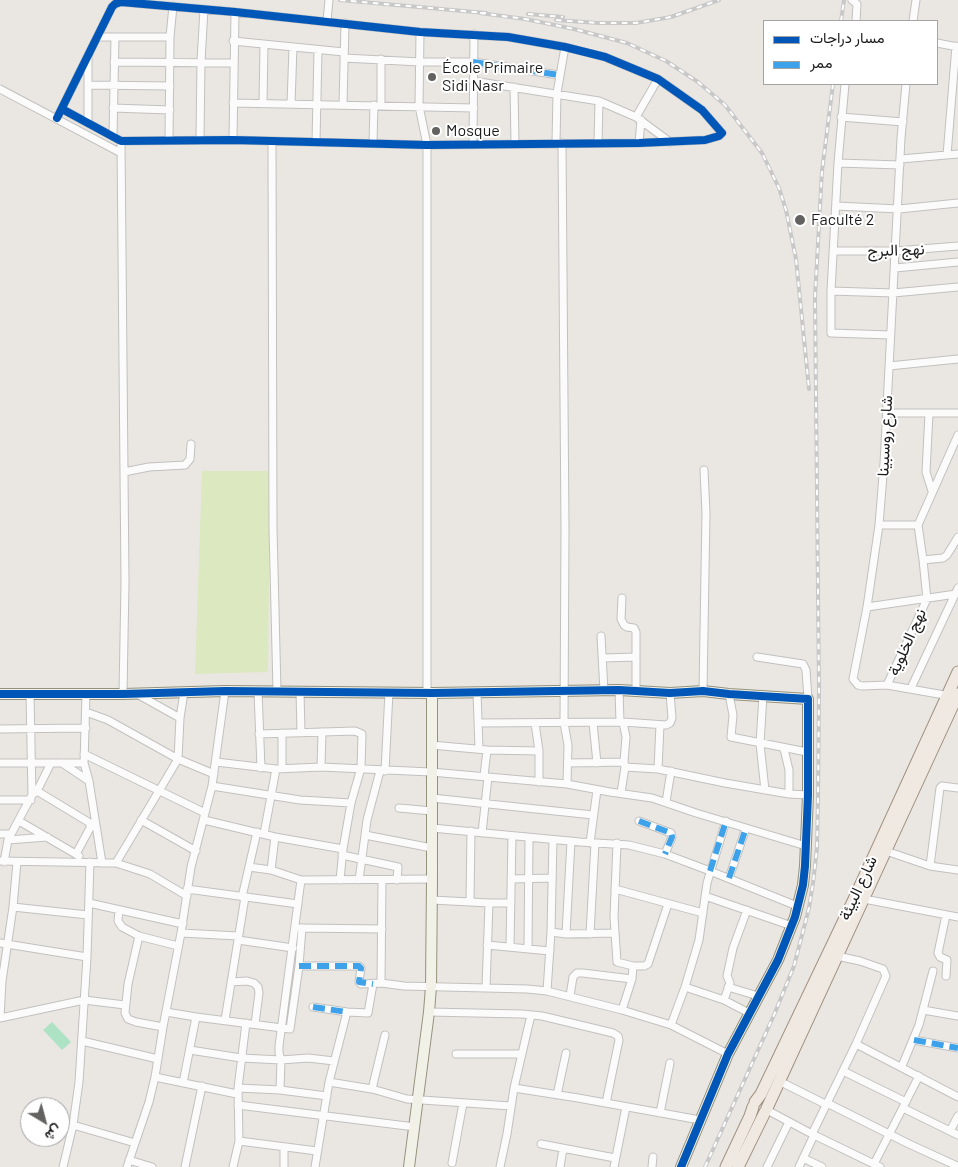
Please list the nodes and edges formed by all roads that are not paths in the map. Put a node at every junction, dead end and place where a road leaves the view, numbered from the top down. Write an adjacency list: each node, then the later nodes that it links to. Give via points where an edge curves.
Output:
1 (330, 0): 9 (street)
2 (852, 0): 7 (street, via 858,4)
3 (916, 0): 8 (street)
4 (173, 6): 5 (street); 13 (street, via 115,4); 15 (street)
5 (204, 9): 6 (street); 26 (street)
6 (235, 12): 9 (street); 16 (street)
7 (856, 20)
8 (913, 20)
9 (328, 21): 10 (street)
10 (345, 23): 11 (street); 23 (street)
11 (420, 32): 12 (street); 30 (street)
12 (474, 34): 21 (street); 31 (street)
13 (97, 37): 14 (street); 24 (street)
14 (115, 37): 15 (street); 27 (street)
15 (170, 37): 28 (street)
16 (234, 42): 18 (street); 29 (street)
17 (938, 43): 19 (street)
18 (264, 45): 20 (street); 45 (street)
19 (957, 46): 77 (street)
20 (293, 47): 22 (street); 46 (street)
21 (565, 47): 32 (street); 33 (street, via 604,57)
22 (318, 50): 23 (street); 47 (street)
23 (344, 55): 25 (street); 48 (street)
24 (88, 56): 36 (street); 53 (street)
25 (381, 59): 30 (street); 49 (street)
26 (201, 61): 28 (street); 29 (street); 62 (street)
27 (114, 62): 28 (street); 35 (street)
28 (170, 62): 39 (street)
29 (233, 62): 44 (street)
30 (420, 62): 31 (street); 50 (street)
31 (473, 62): 32 (street); 34 (street)
32 (559, 75): 42 (street)
33 (658, 79): 57 (street); 67 (street, via 702,110 722,133 705,140)
34 (474, 81): 41 (street); 52 (street)
35 (113, 84): 36 (street); 39 (street); 51 (street)
36 (88, 85): 59 (street)
37 (845, 85): 56 (street)
38 (906, 85): 58 (street, شارع روسبينا)
39 (170, 86): 54 (street)
40 (0, 88): 55 (street)
41 (514, 88): 42 (street); 68 (street)
42 (557, 93): 43 (street); 69 (street)
43 (599, 100): 57 (street); 70 (street)
44 (233, 103): 45 (street); 63 (street)
45 (263, 103): 46 (street)
46 (290, 104): 47 (street)
47 (316, 105): 48 (street); 66 (street)
48 (343, 105): 49 (street)
49 (378, 105): 50 (street); 72 (street)
50 (420, 106): 52 (street); 74 (street)
51 (113, 108): 54 (street); 60 (street)
52 (474, 108): 73 (street)
53 (62, 109): 55 (street); 59 (street)
54 (170, 110): 61 (street)
55 (57, 118): 75 (street)
56 (841, 118): 58 (street); 79 (street)
57 (638, 119): 67 (street); 71 (street)
58 (903, 122): 78 (street, شارع روسبينا)
59 (88, 123): 60 (street)
60 (113, 136): 64 (street)
61 (169, 140): 62 (street); 64 (street)
62 (200, 140): 63 (street)
63 (232, 140): 65 (street)
64 (121, 142): 75 (street)
65 (272, 142): 66 (street); 122 (street, via 273,528)
66 (316, 142): 72 (street)
67 (670, 142): 71 (street)
68 (515, 143): 69 (street); 73 (street)
69 (559, 143): 70 (street); 129 (street)
70 (598, 143): 71 (street)
71 (639, 143)
72 (373, 144): 74 (street)
73 (473, 144): 74 (street)
74 (427, 145): 130 (street)
75 (121, 153): 101 (street)
76 (958, 154): 77 (street)
77 (947, 155): 78 (street)
78 (901, 162): 79 (street); 82 (street, شارع روسبينا)
79 (838, 163): 81 (street)
80 (958, 203): 82 (street)
81 (836, 206): 82 (street); 84 (street)
82 (899, 209): 85 (street, شارع روسبينا)
83 (958, 246): 85 (street, نهج البرج)
84 (833, 250): 85 (street, نهج البرج); 89 (street)
85 (896, 251): 87 (street, شارع روسبينا)
86 (958, 262): 87 (street)
87 (895, 268): 90 (street, شارع روسبينا)
88 (958, 287): 90 (street)
89 (831, 292): 90 (street); 91 (street, via 831,333)
90 (893, 293): 91 (street, شارع روسبينا)
91 (890, 335): 93 (street, شارع روسبينا)
92 (958, 359): 93 (street)
93 (889, 366): 94 (street, شارع روسبينا)
94 (887, 413): 96 (street); 103 (street, شارع روسبينا)
95 (958, 413): 96 (street)
96 (929, 414): 102 (street, via 926,472)
97 (958, 435): 99 (street)
98 (191, 444): 101 (street, via 190,459 185,465)
99 (955, 447): 102 (street)
100 (704, 470): 124 (street)
101 (124, 472): 135 (street)
102 (932, 491): 104 (street)
103 (879, 525): 104 (street); 110 (street, شارع روسبينا)
104 (918, 525): 106 (street)
105 (958, 537): 106 (street, via 943,558)
106 (923, 560): 109 (street)
107 (957, 592): 109 (street); 117 (street)
108 (622, 598): 112 (street, via 621,619 636,632)
109 (927, 599): 110 (street); 116 (street, نهج الخلوية)
110 (868, 607): 116 (street, شارع روسبينا, via 853,678 862,686)
111 (601, 636): 114 (street)
112 (636, 657): 114 (street); 123 (street)
113 (757, 657): 140 (street, via 803,664)
114 (603, 658): 118 (street)
115 (958, 672): 139 (main road, شارع البيئة)
116 (887, 685): 117 (street, شارع روسبينا)
117 (912, 688): 139 (street, شارع روسبينا)
118 (604, 690): 119 (street); 129 (street)
119 (619, 690): 123 (street); 144 (street)
120 (226, 691): 121 (street); 125 (street); 165 (street)
121 (258, 691): 122 (street); 155 (street)
122 (277, 691): 126 (street)
123 (636, 691): 131 (street)
124 (703, 691): 131 (street); 137 (street)
125 (184, 692): 136 (street); 142 (street)
126 (300, 692): 127 (street); 154 (street)
127 (389, 692): 130 (street); 178 (street)
128 (477, 692): 129 (street); 130 (street); 145 (street)
129 (565, 692): 147 (street)
130 (429, 693): 157 (street)
131 (670, 693): 148 (street, via 672,718 670,723)
132 (0, 694): 133 (street)
133 (30, 694): 134 (street); 149 (street)
134 (86, 694): 135 (street); 141 (street)
135 (123, 694): 136 (street)
136 (137, 694): 142 (street)
137 (729, 694): 138 (street); 156 (street, via 733,715 732,737)
138 (762, 695): 140 (street); 156 (street)
139 (955, 695): 229 (main road, شارع البيئة); 363 (main road, شارع البيئة)
140 (808, 698): 161 (street)
141 (86, 712): 150 (street); 163 (street, via 108,720)
142 (180, 718): 163 (street)
143 (593, 722): 144 (street); 147 (street); 171 (street)
144 (621, 722): 148 (street); 172 (street, via 626,737)
145 (478, 723): 146 (street); 158 (street)
146 (535, 723): 147 (street); 160 (street)
147 (564, 723): 170 (street)
148 (660, 725): 177 (street)
149 (30, 728): 150 (street); 151 (street); 164 (street)
150 (86, 728): 162 (street)
151 (0, 729)
152 (322, 732): 154 (street); 173 (street); 176 (street, via 362,734)
153 (282, 733): 154 (street); 155 (street); 175 (street)
154 (301, 733)
155 (259, 734): 174 (street)
156 (760, 744): 159 (street); 189 (street)
157 (431, 745): 158 (street); 180 (street)
158 (483, 749): 160 (street); 182 (street)
159 (784, 749): 161 (street); 193 (street, via 789,770)
160 (539, 751): 184 (street)
161 (807, 752): 194 (street)
162 (84, 754): 169 (street); 190 (street)
163 (178, 759): 181 (street); 190 (street)
164 (31, 762): 166 (street); 167 (street); 195 (street)
165 (216, 762): 174 (street); 181 (street)
166 (0, 763)
167 (51, 763): 168 (street); 195 (street)
168 (62, 763): 169 (street); 183 (street)
169 (84, 763): 183 (street)
170 (568, 763): 171 (street); 185 (street)
171 (597, 763): 172 (street)
172 (624, 764): 177 (street); 191 (street)
173 (321, 767): 175 (street); 176 (street)
174 (261, 768): 175 (street)
175 (279, 768): 192 (street)
176 (361, 768): 178 (street); 199 (street)
177 (658, 769): 179 (street)
178 (383, 771): 180 (street); 216 (street)
179 (672, 771): 189 (street); 198 (street)
180 (431, 772): 182 (street); 196 (street)
181 (214, 774): 186 (street)
182 (486, 777): 184 (street); 200 (street)
183 (89, 780): 209 (street)
184 (540, 782): 185 (street)
185 (567, 784): 188 (street)
186 (212, 786): 192 (street); 204 (street)
187 (958, 788): 240 (street, via 940,788)
188 (597, 790): 191 (street); 203 (street)
189 (765, 790): 193 (street)
190 (158, 791): 204 (street); 205 (street)
191 (621, 793): 198 (street)
192 (272, 794): 199 (street, via 300,800); 213 (street)
193 (788, 794): 194 (street)
194 (808, 794): 226 (street)
195 (33, 795): 197 (street); 206 (street); 209 (street)
196 (432, 798): 200 (street); 202 (street)
197 (0, 800)
198 (666, 802): 208 (street)
199 (352, 803): 230 (street)
200 (485, 804): 203 (street); 214 (street)
201 (399, 808): 202 (street)
202 (432, 811): 210 (street)
203 (593, 815): 224 (street)
204 (205, 817): 213 (street); 228 (street)
205 (141, 820): 228 (street); 238 (street)
206 (19, 821): 218 (street); 219 (street)
207 (639, 821): 232 (street, via 671,833)
208 (726, 821): 211 (street); 243 (street)
209 (93, 824): 231 (street); 237 (street)
210 (432, 828): 212 (street); 227 (street)
211 (746, 828): 226 (street); 245 (street)
212 (471, 831): 214 (street); 260 (street)
213 (261, 833): 220 (street); 239 (street)
214 (482, 833): 217 (street)
215 (0, 834): 218 (street)
216 (365, 835): 227 (street); 233 (street)
217 (512, 836): 221 (street); 247 (street)
218 (10, 837): 219 (street); 234 (street)
219 (47, 837): 231 (street)
220 (275, 837): 230 (street); 241 (street)
221 (529, 838): 222 (street); 248 (street)
222 (553, 840): 223 (street); 244 (street)
223 (570, 841): 224 (street); 280 (street)
224 (593, 843): 225 (street); 281 (street)
225 (617, 843): 232 (street); 254 (street)
226 (806, 846): 266 (street, via 803,884)
227 (432, 848): 246 (street)
228 (196, 851): 255 (street)
229 (886, 851): 240 (street); 258 (main road, شارع البيئة)
230 (342, 852): 233 (street); 250 (street)
231 (76, 854): 236 (street)
232 (665, 854): 243 (street)
233 (361, 858): 251 (street); 253 (street, via 398,867)
234 (2, 862): 235 (street)
235 (17, 862): 236 (street); 267 (street)
236 (88, 862): 237 (street); 261 (street)
237 (102, 863): 238 (street)
238 (116, 863): 255 (street, via 150,874)
239 (249, 866): 241 (street); 257 (street)
240 (930, 866): 242 (street)
241 (271, 870): 249 (street)
242 (958, 870)
243 (710, 871): 245 (street); 256 (street)
244 (552, 878): 248 (street); 278 (street)
245 (729, 878): 266 (street)
246 (432, 879): 253 (street); 259 (street)
247 (511, 879): 248 (street); 263 (street)
248 (528, 879): 290 (street)
249 (301, 880): 250 (street); 264 (street)
250 (340, 880): 251 (street)
251 (360, 880): 252 (street)
252 (382, 880): 253 (street); 277 (street)
253 (396, 880)
254 (615, 890): 265 (street); 282 (street)
255 (187, 892): 257 (street); 274 (street)
256 (705, 896): 269 (street); 270 (street)
257 (244, 897): 264 (street); 284 (street)
258 (864, 899): 272 (street); 292 (main road, شارع البيئة)
259 (432, 900): 260 (street); 303 (street)
260 (470, 901): 262 (street)
261 (89, 903): 268 (street); 271 (street)
262 (489, 903): 263 (street); 286 (street)
263 (510, 903): 288 (street)
264 (298, 904): 276 (street)
265 (668, 904): 270 (street); 295 (street, via 648,964)
266 (797, 906): 275 (street)
267 (13, 907): 271 (street); 285 (street)
268 (119, 910): 274 (street); 283 (street, via 121,925)
269 (747, 910): 275 (street); 304 (street, via 727,976 730,980)
270 (703, 912): 306 (street, via 699,940)
271 (88, 915): 293 (street)
272 (946, 915): 273 (street); 297 (street, via 938,953 947,960)
273 (958, 917)
274 (183, 924): 279 (street)
275 (792, 926): 309 (street)
276 (299, 928): 277 (street); 289 (street); 294 (street)
277 (382, 929): 301 (street)
278 (551, 932): 280 (street); 291 (street)
279 (181, 933): 284 (street); 287 (street)
280 (566, 934): 281 (street)
281 (590, 934): 282 (street)
282 (615, 934): 295 (street, via 617,962)
283 (139, 936): 287 (street); 312 (street)
284 (238, 938): 289 (street); 300 (street)
285 (3, 944): 293 (street); 299 (street)
286 (487, 945): 288 (street); 305 (street)
287 (178, 946): 316 (street)
288 (510, 946): 290 (street)
289 (293, 948): 329 (street)
290 (528, 948): 291 (street)
291 (550, 951): 307 (street)
292 (837, 956): 333 (street, via 883,969 886,976); 349 (main road, شارع البيئة)
293 (87, 957): 310 (street)
294 (299, 966): 302 (street, via 359,966 360,983); 329 (street, via 291,1027)
295 (633, 966): 298 (street)
296 (933, 971): 315 (street)
297 (946, 976)
298 (632, 979): 308 (street, via 577,974); 314 (street)
299 (1, 981): 322 (street)
300 (231, 982): 324 (street); 326 (street, via 247,981 258,987)
301 (381, 983): 302 (street); 303 (street)
302 (373, 984): 317 (street, via 368,1013)
303 (431, 987): 305 (street); 318 (street)
304 (728, 987): 309 (street); 311 (street)
305 (486, 988): 307 (street)
306 (685, 988): 311 (street); 327 (street)
307 (547, 991): 308 (street)
308 (570, 996): 314 (street)
309 (758, 996): 319 (street)
310 (84, 1000): 312 (street); 322 (street); 332 (street)
311 (724, 1000): 319 (street)
312 (125, 1005): 328 (street, via 128,1019)
313 (313, 1007): 317 (street)
314 (622, 1010): 327 (street)
315 (923, 1010): 321 (street); 331 (street)
316 (166, 1012): 323 (street); 328 (street)
317 (347, 1012): 343 (street)
318 (429, 1012): 320 (street); 360 (street)
319 (749, 1013): 339 (street)
320 (531, 1015): 338 (street); 362 (street, via 618,1036)
321 (958, 1016)
322 (0, 1018)
323 (196, 1018): 324 (street); 335 (street)
324 (225, 1020): 325 (street)
325 (246, 1023): 326 (street); 340 (street)
326 (255, 1024): 329 (street)
327 (671, 1026): 339 (street)
328 (163, 1027): 341 (street)
329 (281, 1028): 342 (street)
330 (385, 1035): 354 (street)
331 (914, 1040): 334 (street); 345 (street)
332 (82, 1041): 341 (street); 375 (street)
333 (856, 1044): 345 (street); 346 (street)
334 (958, 1048)
335 (190, 1050): 340 (street); 351 (street)
336 (566, 1053): 357 (street)
337 (456, 1054): 338 (street)
338 (522, 1054): 353 (street)
339 (728, 1054): 373 (street)
340 (241, 1058): 342 (street); 356 (street)
341 (158, 1059): 348 (street)
342 (281, 1060): 343 (street, via 308,1058); 355 (street)
343 (334, 1061): 350 (street)
344 (670, 1063): 370 (street)
345 (902, 1066): 347 (street)
346 (843, 1072): 364 (street); 365 (street)
347 (919, 1076): 359 (street); 365 (street)
348 (155, 1077): 351 (street); 382 (street)
349 (779, 1081): 364 (street); 369 (main road, شارع البيئة)
350 (330, 1082): 354 (street); 358 (street)
351 (183, 1083): 352 (street)
352 (202, 1086): 356 (street); 396 (street)
353 (514, 1088): 357 (street); 367 (street)
354 (372, 1089): 360 (street, via 406,1099)
355 (280, 1090): 356 (street); 358 (street)
356 (237, 1091): 366 (street)
357 (557, 1095): 362 (street)
358 (327, 1096): 371 (street)
359 (958, 1097)
360 (418, 1099): 361 (street); 376 (street)
361 (463, 1103): 367 (street); 390 (street)
362 (606, 1103): 368 (street)
363 (754, 1104): 369 (main road, via 763,1100); 406 (main road, شارع البيئة)
364 (827, 1104): 378 (street); 379 (street)
365 (905, 1105): 377 (street); 378 (street)
366 (238, 1106): 371 (street); 381 (street)
367 (511, 1106): 401 (street)
368 (626, 1107): 370 (street); 388 (street)
369 (767, 1110): 374 (street); 407 (main road, شارع البيئة)
370 (660, 1113): 373 (street)
371 (324, 1116): 376 (street); 386 (street)
372 (958, 1116): 377 (street)
373 (700, 1120): 405 (street)
374 (789, 1122): 379 (street); 408 (street)
375 (73, 1125): 382 (street); 394 (street)
376 (415, 1127): 400 (street)
377 (950, 1131): 380 (street)
378 (889, 1134): 392 (street); 393 (street)
379 (813, 1135): 389 (street); 392 (street)
380 (958, 1135)
381 (239, 1141): 384 (street); 397 (street)
382 (135, 1143): 391 (street)
383 (541, 1144): 385 (street)
384 (284, 1148): 386 (street); 398 (street)
385 (563, 1149): 388 (street); 402 (street)
386 (317, 1151): 399 (street)
387 (653, 1157): 404 (street)
388 (615, 1158): 403 (street)
389 (803, 1158): 409 (street); 410 (street)
390 (452, 1163)
391 (128, 1164): 395 (street)
392 (874, 1165)
393 (957, 1166)
394 (63, 1167)
395 (152, 1167)
396 (185, 1167)
397 (233, 1167)
398 (284, 1167)
399 (315, 1167)
400 (409, 1167)
401 (500, 1167)
402 (560, 1167)
403 (614, 1167)
404 (652, 1167)
405 (681, 1167)
406 (726, 1167)
407 (738, 1167)
408 (767, 1167)
409 (799, 1167)
410 (822, 1167)

